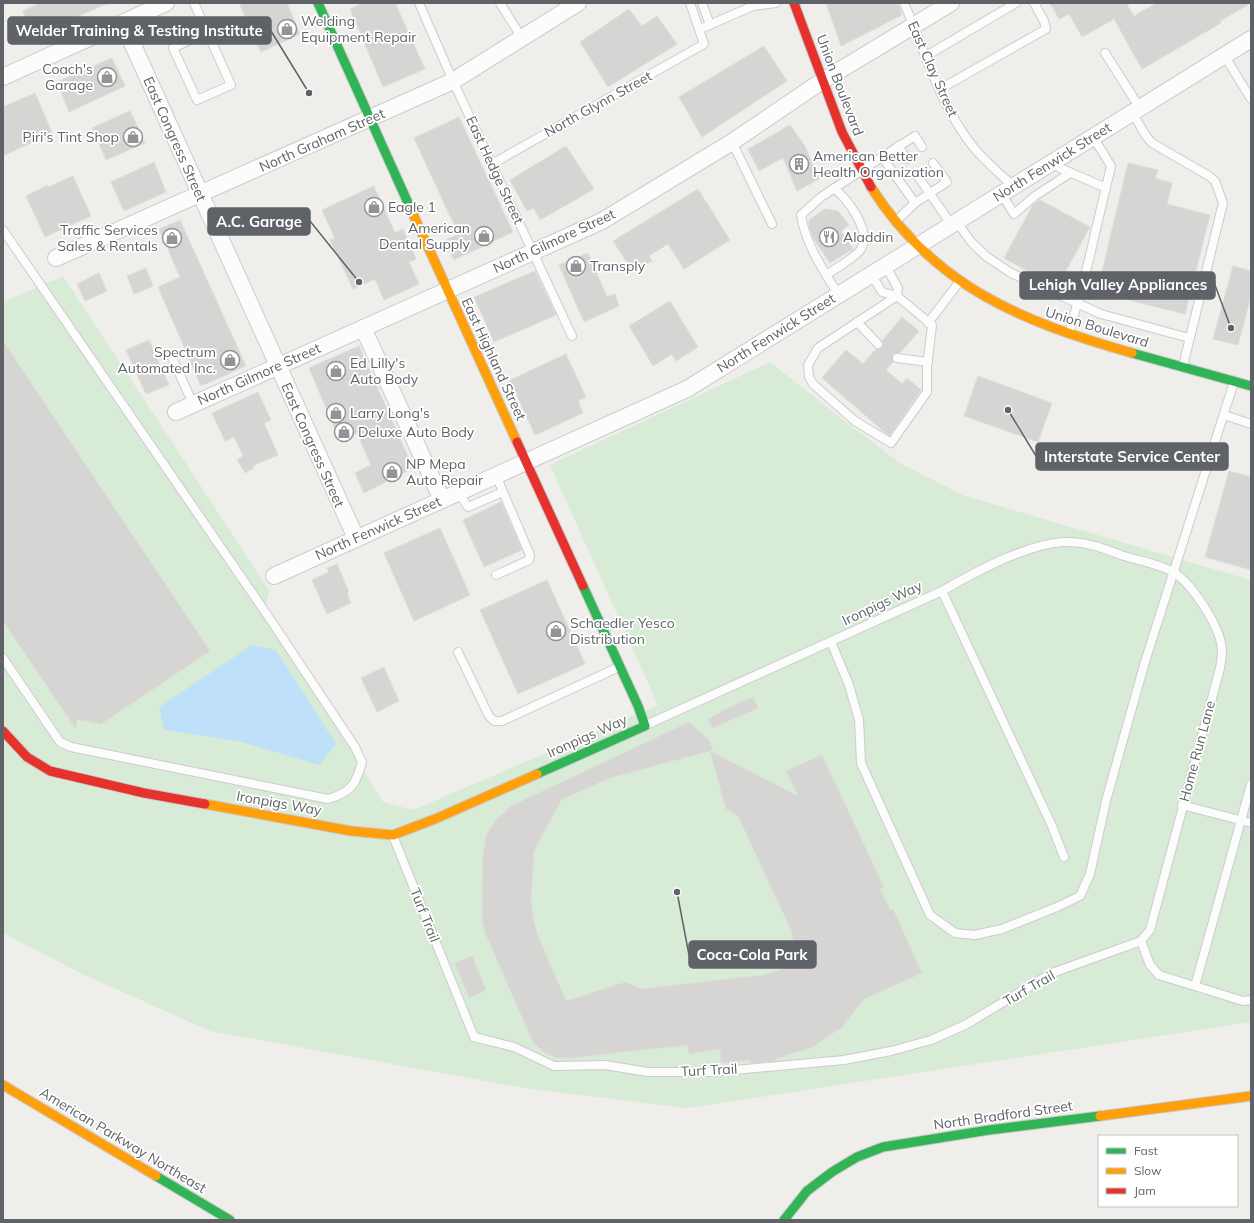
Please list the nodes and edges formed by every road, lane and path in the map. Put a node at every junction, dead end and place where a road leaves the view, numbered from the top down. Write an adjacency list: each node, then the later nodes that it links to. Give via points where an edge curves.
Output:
1 (166, 3): 16 (street)
2 (194, 3): 20 (lane)
3 (318, 3): 32 (street, East Highland Street)
4 (418, 3): 27 (lane, East Hedge Street)
5 (500, 3): 21 (lane)
6 (578, 3): 21 (street, North Graham Street)
7 (690, 3): 19 (lane)
8 (702, 3): 17 (lane)
9 (776, 3): 15 (lane)
10 (794, 3): 28 (street, Union Boulevard)
11 (904, 3): 18 (lane, East Clay Street)
12 (951, 3): 18 (street, North Gilmore Street)
13 (1016, 3): 25 (lane)
14 (1034, 3): 29 (lane, via 1046,29)
15 (753, 4): 17 (lane)
16 (123, 23): 26 (street); 49 (street, East Congress Street)
17 (710, 25): 19 (lane)
18 (914, 26): 25 (lane, East Clay Street); 28 (street, North Gilmore Street)
19 (700, 29): 41 (lane, North Glynn Street, via 704,44)
20 (207, 32): 20 (lane, via 231,85 197,100 173,48)
21 (522, 38): 27 (street, North Graham Street)
22 (1251, 39): 24 (street, North Fenwick Street)
23 (1105, 53): 31 (lane)
24 (1224, 55): 30 (lane); 31 (street, North Fenwick Street)
25 (926, 56): 29 (lane, East Clay Street)
26 (3, 77)
27 (453, 81): 32 (street, North Graham Street); 41 (lane, East Hedge Street)
28 (822, 81): 34 (street, North Gilmore Street); 42 (street, Union Boulevard)
29 (940, 89): 47 (lane, East Clay Street, via 948,107 974,147)
30 (1251, 99)
31 (1136, 110): 33 (street, North Fenwick Street); 71 (lane, via 1146,136 1152,143 1212,178 1223,203)
32 (370, 118): 49 (street, North Graham Street); 62 (street, East Highland Street)
33 (1093, 137): 39 (street, North Fenwick Street); 46 (lane, via 1111,166)
34 (732, 142): 53 (lane); 56 (street, North Gilmore Street, via 602,221)
35 (898, 146): 36 (lane, via 914,136); 37 (lane); 38 (lane)
36 (922, 147)
37 (882, 157): 42 (lane); 50 (lane)
38 (907, 159)
39 (1053, 161): 43 (lane); 47 (street, North Fenwick Street)
40 (933, 163): 48 (lane, via 947,182)
41 (492, 164): 56 (lane, East Hedge Street)
42 (860, 170): 45 (lane); 51 (street, Union Boulevard)
43 (1070, 173): 46 (lane); 47 (lane, East Clay Street, via 1035,196 1014,214)
44 (917, 175): 48 (lane)
45 (834, 188): 60 (lane, via 801,215 804,233); 60 (lane, via 845,198 860,222 864,238 861,249)
46 (1106, 188): 65 (lane)
47 (1007, 190): 52 (street, North Fenwick Street)
48 (930, 193): 50 (lane); 52 (lane)
49 (200, 194): 57 (street, North Graham Street); 76 (street, East Congress Street)
50 (915, 204): 51 (lane)
51 (896, 221): 55 (street, Union Boulevard)
52 (953, 223): 55 (street, North Fenwick Street); 65 (lane, via 987,257 1011,273)
53 (772, 224)
54 (3, 230): 96 (lane, via 355,747 362,762 358,780 345,794 328,799 71,747 60,742)
55 (917, 245): 58 (street, North Fenwick Street); 61 (street, Union Boulevard)
56 (534, 252): 62 (street, North Gilmore Street); 70 (lane, East Hedge Street)
57 (56, 258)
58 (885, 265): 59 (street, North Fenwick Street); 64 (lane, via 898,288)
59 (871, 274): 63 (street, North Fenwick Street); 64 (lane, via 882,292)
60 (826, 275): 63 (lane)
61 (960, 280): 67 (lane); 69 (street, Union Boulevard, via 1011,311)
62 (447, 290): 68 (street, North Gilmore Street); 84 (street, East Highland Street)
63 (838, 294): 84 (street, North Fenwick Street, via 687,389)
64 (897, 296): 66 (lane); 67 (lane)
65 (1077, 302): 69 (lane); 71 (lane, via 1101,314)
66 (857, 322): 72 (lane); 75 (lane, via 818,348 808,365 809,377 813,384 855,421 891,443 927,392)
67 (928, 322): 75 (lane, via 932,326)
68 (363, 328): 76 (street, North Gilmore Street); 88 (street)
69 (1068, 334): 77 (street, Union Boulevard)
70 (572, 336)
71 (1189, 338): 77 (lane)
72 (878, 344)
73 (171, 355): 80 (lane)
74 (897, 358): 75 (lane)
75 (928, 362)
76 (278, 366): 80 (street, North Gilmore Street); 89 (street, East Congress Street)
77 (1183, 367): 78 (street, Union Boulevard)
78 (1235, 381): 79 (street, Union Boulevard); 82 (lane)
79 (1251, 386)
80 (193, 404): 81 (street, North Gilmore Street)
81 (176, 412)
82 (1224, 415): 83 (lane); 90 (lane)
83 (1251, 424)
84 (526, 462): 85 (street, North Fenwick Street); 97 (street, East Highland Street)
85 (496, 475): 86 (street, North Fenwick Street); 87 (lane)
86 (458, 492): 87 (lane, via 468,507); 88 (street, North Fenwick Street)
87 (503, 492): 91 (lane, via 530,554 530,560)
88 (442, 500): 89 (street, North Fenwick Street)
89 (356, 538): 92 (street, North Fenwick Street)
90 (1173, 572): 93 (lane, Ironpigs Way, via 1087,543 1062,542 1035,548 974,572); 94 (lane, via 1106,801 1090,874 1080,896 1002,929 975,935 955,933 930,915 861,763 858,720 849,685); 101 (lane, Home Run Lane, via 1187,583 1206,610 1222,650 1220,668)
91 (496, 575)
92 (274, 576)
93 (942, 591): 94 (lane, Ironpigs Way); 105 (lane, via 1052,826)
94 (831, 642): 98 (lane, Ironpigs Way)
95 (458, 652): 97 (lane, via 489,716 494,721 502,721)
96 (3, 658)
97 (620, 667): 98 (street, East Highland Street)
98 (645, 726): 104 (street, Ironpigs Way)
99 (3, 731): 104 (street, Ironpigs Way, via 27,757 50,772 160,796 351,831)
100 (1251, 784): 102 (lane)
101 (1182, 805): 102 (lane); 106 (lane, Home Run Lane, via 1150,930)
102 (1241, 821): 103 (lane); 107 (lane)
103 (1251, 824)
104 (393, 835): 106 (lane, Turf Trail, via 474,1037 514,1047 554,1066 605,1065 648,1072 713,1072 844,1060 891,1051 931,1040 965,1025 1052,973)
105 (1064, 857)
106 (1141, 941): 107 (lane, via 1150,965 1159,975)
107 (1195, 986): 108 (lane, via 1243,1001)
108 (1251, 1000)
109 (3, 1085): 111 (street, American Parkway Northeast)
110 (1251, 1096): 112 (street, North Bradford Street, via 996,1129 883,1147 857,1157 832,1172 807,1192)
111 (230, 1220)
112 (784, 1220)

